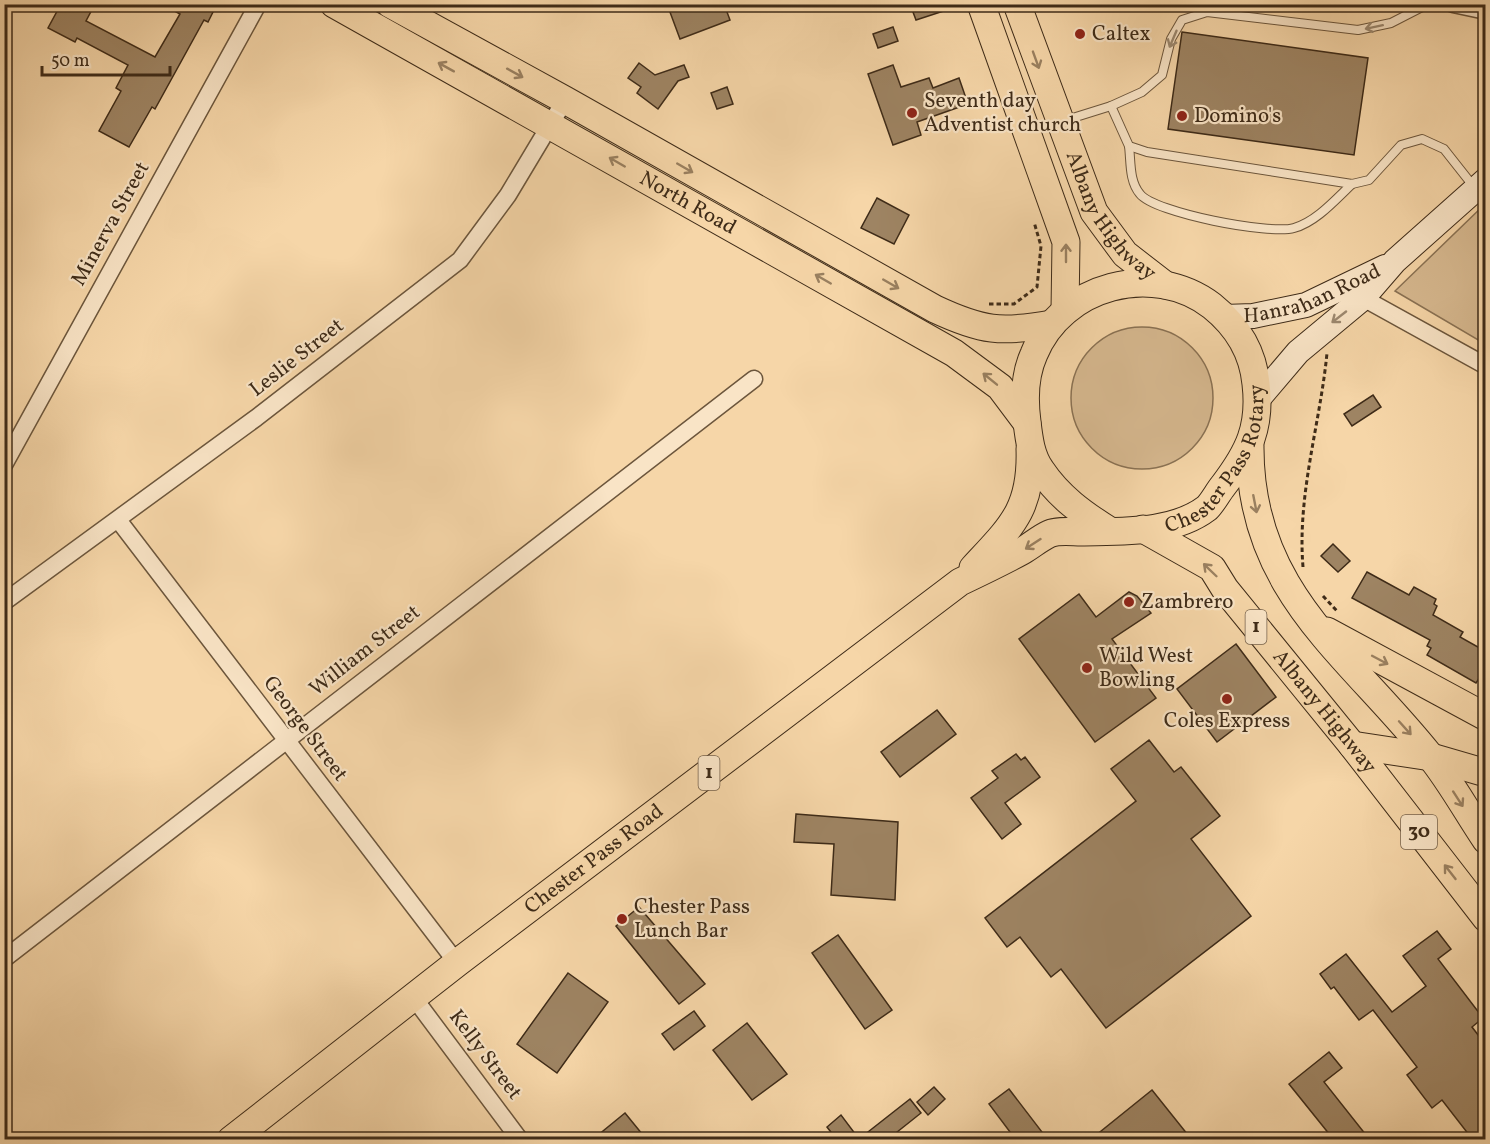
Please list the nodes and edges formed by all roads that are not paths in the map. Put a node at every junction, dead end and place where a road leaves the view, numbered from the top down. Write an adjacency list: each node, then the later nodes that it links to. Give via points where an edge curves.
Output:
1 (258, 4): 26 (street, Minerva Street)
2 (334, 4): 12 (main road, North Road, one-way to 2)
3 (390, 4): 9 (main road, North Road, one-way to 9)
4 (981, 4): 20 (main road, Albany Highway, one-way to 4, via 1066,242)
5 (1017, 4): 11 (main road, Albany Highway, one-way to 11)
6 (1428, 4): 10 (lane, one-way to 10, via 1391,23 1358,30 1207,12 1182,20 1171,39 1162,75 1142,92)
7 (1453, 4): 8 (street)
8 (1485, 10)
9 (565, 100): 12 (street, Leslie Street); 20 (main road, North Road, one-way to 20, via 955,318 989,330 1022,329)
10 (1111, 106): 11 (lane); 13 (lane)
11 (1059, 122): 17 (main road, Albany Highway, via 1094,212 1125,254)
12 (550, 124): 24 (main road, North Road, one-way to 12, via 1000,387 954,353); 27 (street, Leslie Street, via 508,195 460,260)
13 (1129, 146): 14 (lane); 14 (lane, via 1132,180 1141,195 1158,206 1251,228 1294,228 1322,212)
14 (1352, 184): 15 (lane, via 1369,180 1401,145 1422,139 1444,149)
15 (1481, 185): 16 (main road, Hanrahan Road)
16 (1395, 261): 18 (main road, Hanrahan Road); 19 (main road, Hanrahan Road, via 1306,305 1253,316)
17 (1165, 285): 19 (main road, Chester Pass Rotary / 1, via 1198,295); 20 (main road, Chester Pass Rotary / 1, via 1148,282 1112,286 1079,300)
18 (1363, 298): 21 (street); 23 (main road, Hanrahan Road, one-way to 23, via 1298,352)
19 (1224, 316): 23 (main road, Chester Pass Rotary / 1, via 1247,347 1255,367)
20 (1059, 317): 24 (main road, Chester Pass Rotary / 1, via 1028,370)
21 (1485, 366)
22 (754, 379): 34 (street, William Street)
23 (1258, 399): 25 (main road, Chester Pass Rotary / 1)
24 (1028, 434): 29 (main road, Chester Pass Rotary / 1, via 1040,469 1065,500); 30 (main road, Chester Pass Road / 1, via 1031,476 1022,508 1008,531)
25 (1250, 446): 28 (main road, Chester Pass Rotary / 1, via 1207,507 1176,524); 32 (main road, 1, one-way to 32, via 1250,471 1263,537 1282,578)
26 (4, 465)
27 (119, 520): 31 (street, Leslie Street); 34 (street, George Street)
28 (1143, 529): 29 (main road, Chester Pass Rotary / 1); 35 (main road, Albany Highway / 1, one-way to 28, via 1224,589 1212,568)
29 (1110, 531): 30 (main road, Chester Pass Road / 1, one-way to 30, via 1051,533)
30 (960, 582): 41 (main road, Chester Pass Road / 1)
31 (4, 602)
32 (1310, 622): 33 (main road, 1, one-way to 33); 36 (main road, 30, one-way to 36)
33 (1485, 717)
34 (286, 741): 40 (street, William Street); 41 (street, George Street)
35 (1352, 746): 36 (main road); 39 (main road, Albany Highway / 30, one-way to 35)
36 (1431, 757): 37 (main road); 38 (main road, 30, one-way to 38)
37 (1485, 773)
38 (1485, 840)
39 (1485, 918)
40 (4, 959)
41 (457, 963): 42 (main road, Chester Pass Road / 1)
42 (414, 998): 43 (main road, Chester Pass Road / 1); 44 (street, Kelly Street)
43 (231, 1140)
44 (520, 1140)

